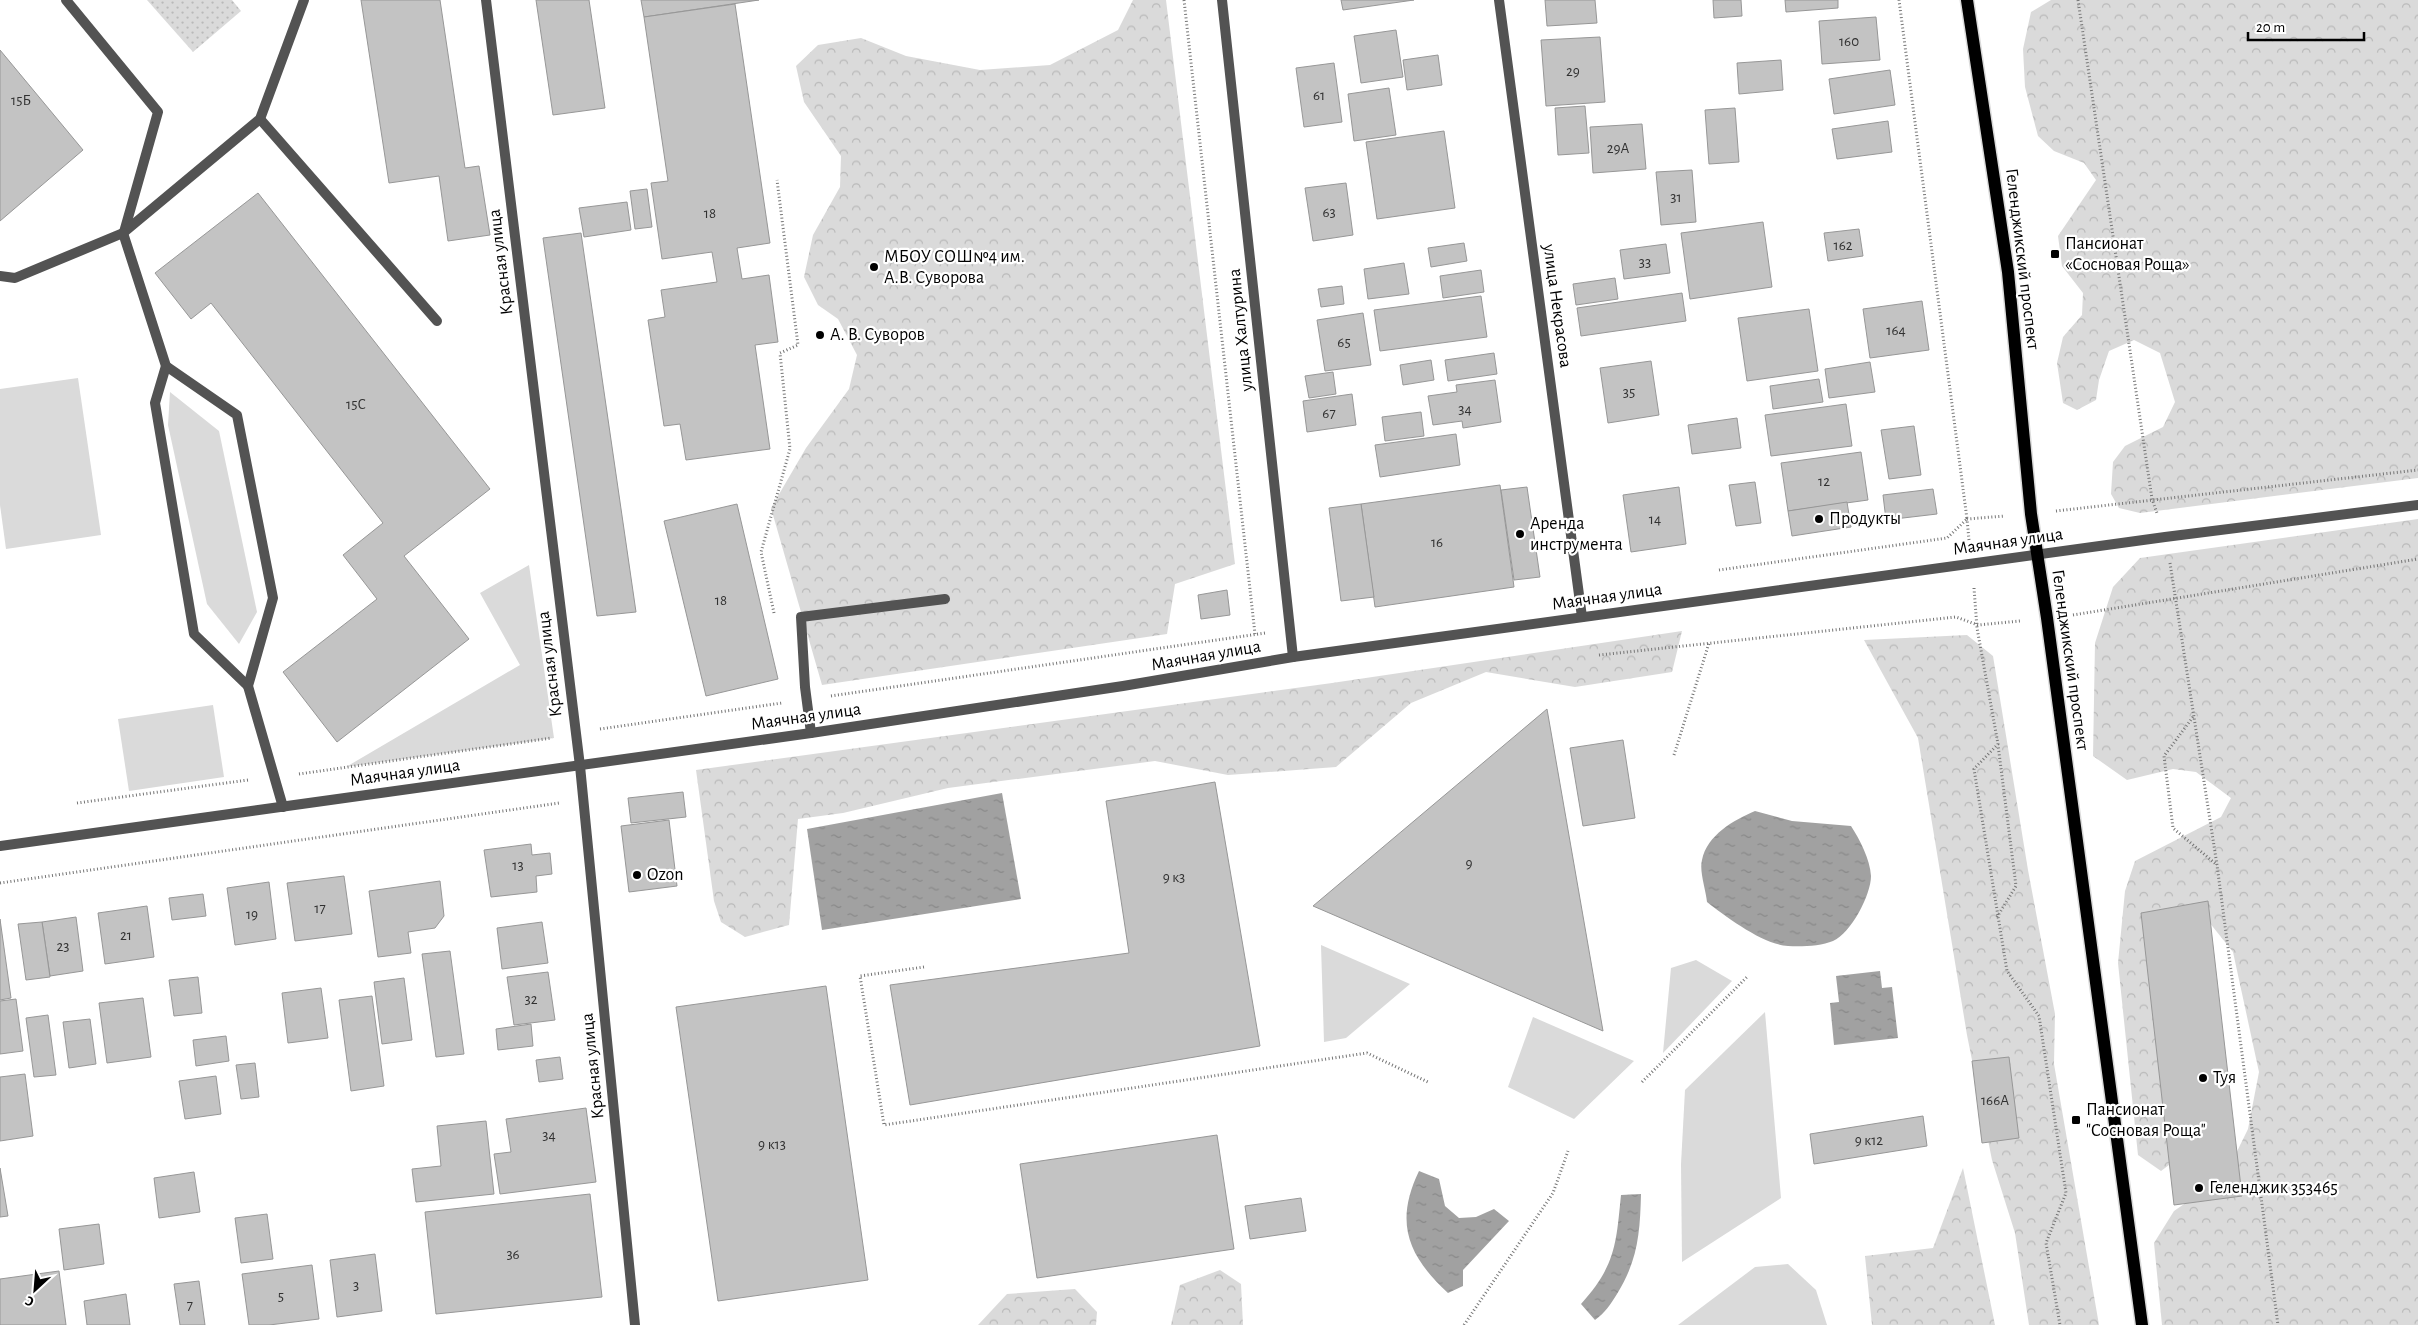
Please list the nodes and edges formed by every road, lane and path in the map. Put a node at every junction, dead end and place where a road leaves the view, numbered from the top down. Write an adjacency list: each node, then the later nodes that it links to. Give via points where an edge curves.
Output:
1 (66, 0): 12 (street, via 158,112)
2 (486, 0): 36 (street, Красная улица)
3 (1184, 0): 27 (path)
4 (1222, 0): 26 (street, улица Халтурина)
5 (1499, 0): 24 (street, улица Некрасова)
6 (1899, 0): 20 (path, via 1967,519 1947,538)
7 (1968, 0): 18 (main road, Геленджикский проспект, via 2008,272)
8 (2078, 0): 17 (path, via 2152,499)
9 (302, 2): 10 (street)
10 (260, 119): 12 (street); 14 (street)
11 (777, 180): 23 (path, via 798,345 780,353 790,449 762,552)
12 (123, 233): 13 (street, via 15,278); 15 (street)
13 (0, 276)
14 (437, 321)
15 (166, 366): 31 (street, via 155,403 194,634); 31 (street, via 237,415 273,598)
16 (2418, 505): 17 (street, Маячная улица)
17 (2165, 538): 18 (street, Маячная улица); 22 (path)
18 (2036, 555): 24 (street, Маячная улица); 25 (main road, Геленджикский проспект)
19 (2418, 559): 22 (path)
20 (1716, 570)
21 (945, 599): 35 (street, via 801,616)
22 (2177, 599): 25 (path); 34 (path)
23 (775, 616)
24 (1582, 617): 30 (street, Маячная улица)
25 (2047, 618): 28 (path, via 1978,625 1956,617); 56 (main road, Геленджикский проспект)
26 (1290, 629): 27 (path); 30 (street, улица Халтурина)
27 (1255, 634): 32 (path)
28 (1709, 643): 29 (path); 38 (path)
29 (1599, 655)
30 (1293, 657): 35 (street, Маячная улица)
31 (248, 686): 44 (street)
32 (821, 698)
33 (791, 702): 36 (path)
34 (2193, 716): 46 (path); 46 (path, via 2164,756 2173,828)
35 (811, 733): 39 (street, Маячная улица)
36 (575, 734): 39 (street, Красная улица); 40 (path)
37 (1998, 744): 48 (path, via 2016,886)
38 (1674, 755)
39 (580, 766): 44 (street, Маячная улица); 54 (street, Красная улица)
40 (298, 774)
41 (250, 780): 43 (path)
42 (561, 802): 47 (path)
43 (78, 803)
44 (283, 807): 45 (street, Маячная улица)
45 (0, 846)
46 (2217, 866): 57 (path)
47 (0, 883)
48 (1997, 917)
49 (924, 967): 51 (path, via 860,976 884,1125 1367,1053)
50 (1747, 977): 52 (path)
51 (1428, 1082)
52 (1642, 1082)
53 (1568, 1151): 55 (path, via 1553,1193)
54 (635, 1325)
55 (1464, 1325)
56 (2142, 1325)
57 (2278, 1325)

